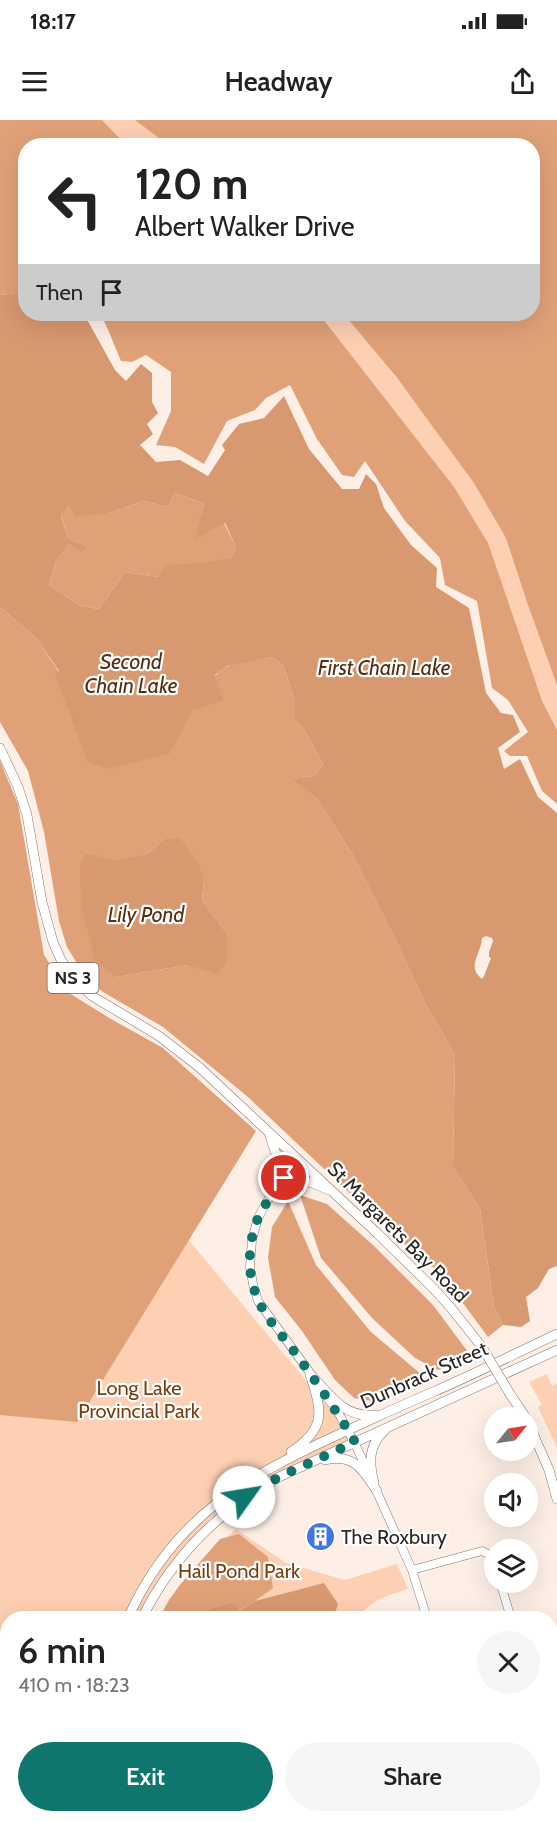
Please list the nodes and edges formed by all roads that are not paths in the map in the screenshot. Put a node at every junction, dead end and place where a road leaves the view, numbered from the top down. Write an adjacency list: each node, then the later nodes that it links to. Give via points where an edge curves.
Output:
1 (0, 748): 2 (main road, St Margarets Bay Road / NS 3, via 23,801 47,925 67,970 92,996 159,1036 200,1067)
2 (265, 1129): 3 (main road, St Margarets Bay Road / NS 3); 4 (main road, via 278,1160)
3 (297, 1158): 4 (street); 5 (main road, St Margarets Bay Road / NS 3)
4 (276, 1190): 5 (main road, via 310,1182); 8 (street, via 254,1229 250,1251 252,1278 262,1307)
5 (332, 1190): 9 (main road, St Margarets Bay Road / NS 3, bridge, via 451,1308 482,1347)
6 (557, 1334): 10 (main road, Dunbrack Street)
7 (557, 1350): 11 (main road, Dunbrack Street)
8 (310, 1374): 10 (main road, via 343,1409 362,1416); 12 (street); 16 (main road, via 320,1404 319,1423 300,1446)
9 (519, 1407)
10 (381, 1414): 12 (main road, Dunbrack Street)
11 (391, 1425): 13 (main road, Dunbrack Street); 17 (main road, via 380,1434 371,1451 370,1467)
12 (348, 1430): 13 (street); 16 (main road, Dunbrack Street)
13 (355, 1442): 15 (main road, Dunbrack Street); 17 (street)
14 (538, 1445): 18 (main road)
15 (308, 1464): 17 (main road, via 348,1459); 23 (main road, Dunbrack Street, via 261,1486 212,1522 172,1567)
16 (275, 1465): 22 (main road, Dunbrack Street, via 207,1510 152,1574)
17 (377, 1491): 20 (street)
18 (557, 1499)
19 (484, 1552): 20 (street)
20 (412, 1570): 24 (street)
21 (504, 1593): 25 (street)
22 (132, 1611)
23 (146, 1611)
24 (423, 1611)
25 (510, 1611)

